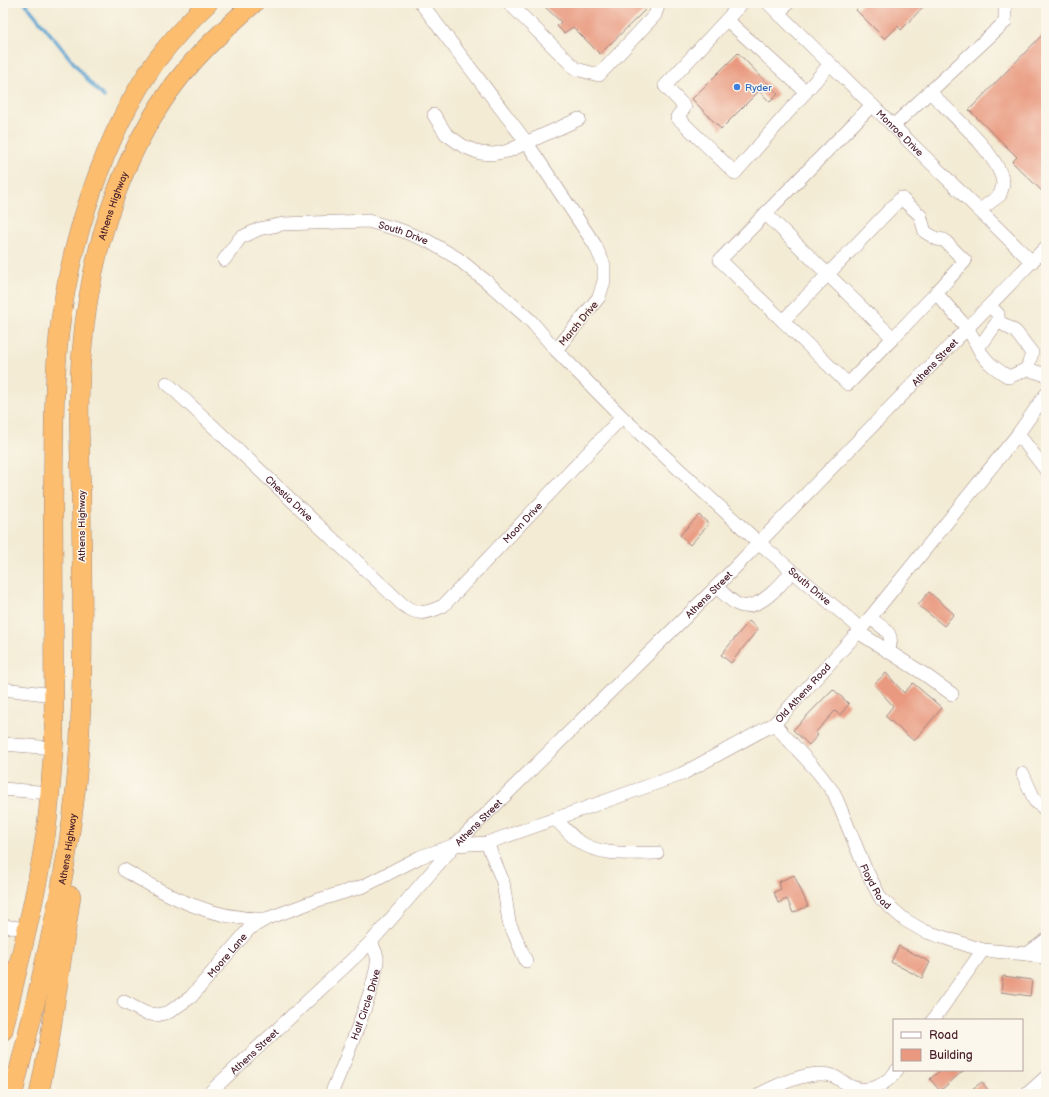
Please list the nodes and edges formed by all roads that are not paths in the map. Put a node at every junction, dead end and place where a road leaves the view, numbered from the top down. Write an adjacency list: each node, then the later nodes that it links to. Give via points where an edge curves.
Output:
1 (208, 3): 51 (highway, via 156,61 126,111 82,222 68,278 59,334 54,436)
2 (254, 3): 56 (highway, Athens Highway, via 190,64 150,122 129,161 119,187 93,273 81,352 82,611 80,732)
3 (421, 3): 20 (street, March Drive)
4 (509, 3): 10 (street, via 576,69 599,75)
5 (668, 3): 10 (street)
6 (742, 3): 12 (street)
7 (768, 3): 11 (street, Monroe Drive)
8 (788, 3): 11 (street)
9 (1002, 3): 14 (street, via 1005,6 1005,22)
10 (657, 9)
11 (778, 14): 13 (street, Monroe Drive)
12 (727, 20): 15 (street); 15 (street, via 665,86 685,106 677,117 735,173)
13 (830, 64): 15 (street); 16 (street, Monroe Drive)
14 (929, 91): 19 (street); 21 (street, via 990,153 999,172 1003,183 1000,195)
15 (806, 92)
16 (872, 105): 19 (street, Monroe Drive); 22 (street)
17 (434, 115): 20 (street, via 446,134 463,146 480,153 508,151)
18 (579, 119): 20 (street)
19 (893, 126): 21 (street, Monroe Drive)
20 (527, 143): 34 (street, March Drive, via 595,244 604,265 604,281 599,297)
21 (980, 210): 25 (street, Monroe Drive)
22 (767, 212): 26 (street, via 769,217); 29 (street, via 720,260)
23 (1046, 247): 25 (street, Athens Street)
24 (224, 260): 34 (street, South Drive, via 240,238 259,229 283,224 368,221 400,230 457,258 530,320)
25 (1032, 262): 28 (street, Athens Street)
26 (828, 275): 27 (street, via 901,198 920,216 925,232 936,239 944,240 965,261); 29 (street); 32 (street)
27 (936, 293): 31 (street); 32 (street)
28 (990, 306): 30 (street, via 998,314); 31 (street, Athens Street)
29 (783, 321): 32 (street, via 848,384)
30 (998, 321): 33 (street, via 984,341); 35 (street, via 1016,332 1032,353)
31 (968, 329): 33 (street); 42 (street, Athens Street)
32 (893, 338)
33 (976, 343): 35 (street, via 990,365 1009,377)
34 (556, 350): 39 (street, March Drive)
35 (1027, 369): 36 (street)
36 (1046, 375)
37 (167, 383): 45 (street, Chestia Drive)
38 (1046, 394): 40 (street, Old Athens Road)
39 (622, 417): 42 (street, March Drive); 45 (street, Moon Drive, via 443,606 429,612)
40 (1018, 434): 41 (street); 46 (street, Old Athens Road)
41 (1046, 470)
42 (758, 542): 43 (street, South Drive); 44 (street, Athens Street)
43 (792, 571): 44 (street, via 772,594 746,605 738,604); 47 (street, South Drive)
44 (716, 587): 62 (street, Athens Street)
45 (413, 612)
46 (870, 618): 47 (street, Old Athens Road); 48 (street, via 890,634 892,643)
47 (860, 631): 48 (street, South Drive); 52 (street, Old Athens Road)
48 (888, 652): 50 (street, South Drive)
49 (3, 689): 51 (street)
50 (952, 694)
51 (54, 695): 54 (highway)
52 (774, 724): 60 (street, Old Athens Road, via 682,774); 71 (street, Floyd Road, via 818,771 834,793 865,868 881,899 905,920 924,931)
53 (3, 744): 54 (street)
54 (53, 748): 58 (highway)
55 (1023, 774): 59 (street, via 1035,801)
56 (76, 784): 80 (highway, Athens Highway, via 71,830 53,927); 81 (highway, via 81,829 49,1044)
57 (3, 789): 58 (street)
58 (50, 793): 68 (highway, via 45,839)
59 (1046, 810)
60 (555, 819): 61 (street, Old Athens Road); 63 (street, via 578,840 596,850 609,854)
61 (487, 843): 62 (street, Old Athens Road); 74 (street, via 503,882 509,922)
62 (455, 845): 65 (street, Athens Street, via 420,858 364,886); 70 (street)
63 (657, 853)
64 (124, 870): 66 (street, via 181,902 219,915 247,920)
65 (338, 894): 66 (street, Moore Lane)
66 (266, 919): 75 (street, Moore Lane, via 249,929 191,997 169,1012 157,1015 145,1013)
67 (3, 926): 68 (street)
68 (27, 928): 77 (highway)
69 (1046, 940): 72 (street)
70 (371, 942): 82 (street, Athens Street); 83 (street, Half Circle Drive, via 377,957 376,970)
71 (983, 950): 72 (street, Floyd Road); 76 (street)
72 (1027, 954): 73 (street, Floyd Road)
73 (1046, 958)
74 (526, 961)
75 (124, 1002)
76 (934, 1019)
77 (3, 1031)
78 (896, 1071): 84 (street, via 890,1079 873,1089 853,1087 830,1075 806,1075)
79 (1046, 1077): 85 (street)
80 (12, 1094)
81 (39, 1094)
82 (208, 1094)
83 (331, 1094)
84 (760, 1094)
85 (1027, 1094)

